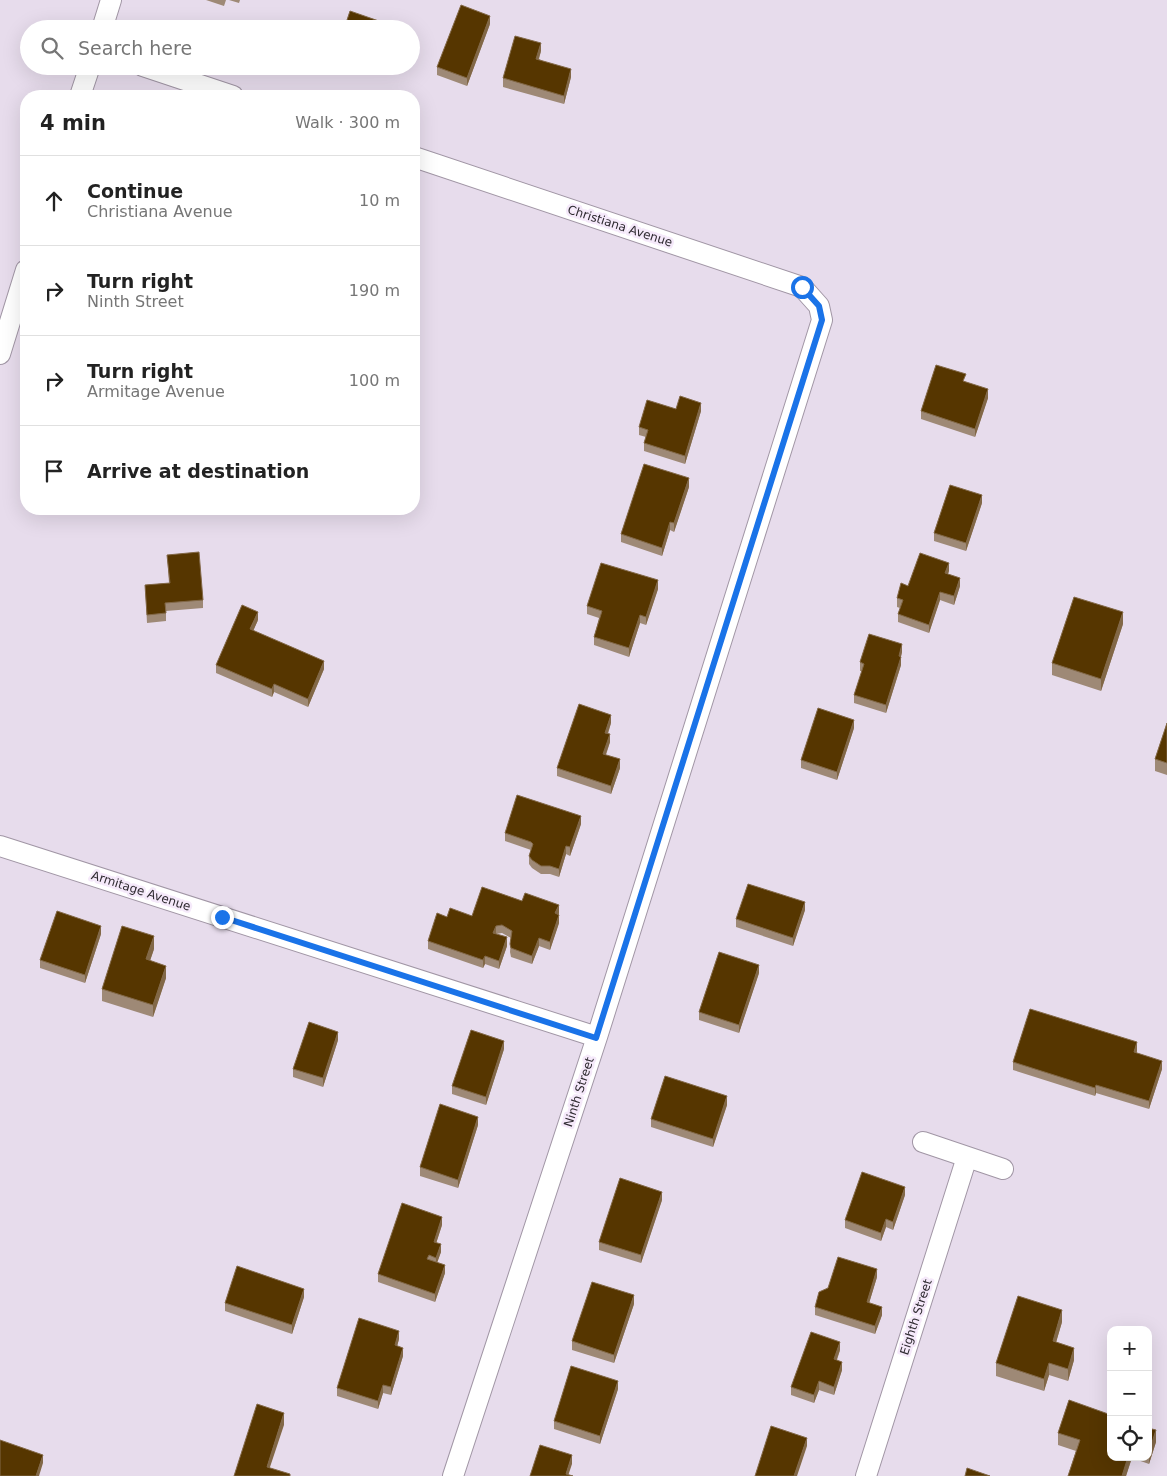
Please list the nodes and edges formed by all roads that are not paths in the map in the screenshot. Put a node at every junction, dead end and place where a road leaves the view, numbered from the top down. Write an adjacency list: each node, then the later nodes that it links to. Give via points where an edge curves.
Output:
1 (111, 0): 2 (street)
2 (105, 20)
3 (87, 75): 5 (street)
4 (171, 75): 6 (street)
5 (82, 90)
6 (215, 90)
7 (420, 159): 9 (street, Christiana Avenue, via 802,287)
8 (20, 289): 10 (street)
9 (819, 306): 12 (street, Ninth Street, via 822,320)
10 (0, 354)
11 (0, 846): 12 (street, Armitage Avenue)
12 (596, 1038): 16 (street, Ninth Street)
13 (923, 1142): 14 (street)
14 (967, 1157): 15 (street); 17 (street, Eighth Street)
15 (1003, 1169)
16 (453, 1476)
17 (866, 1476)

